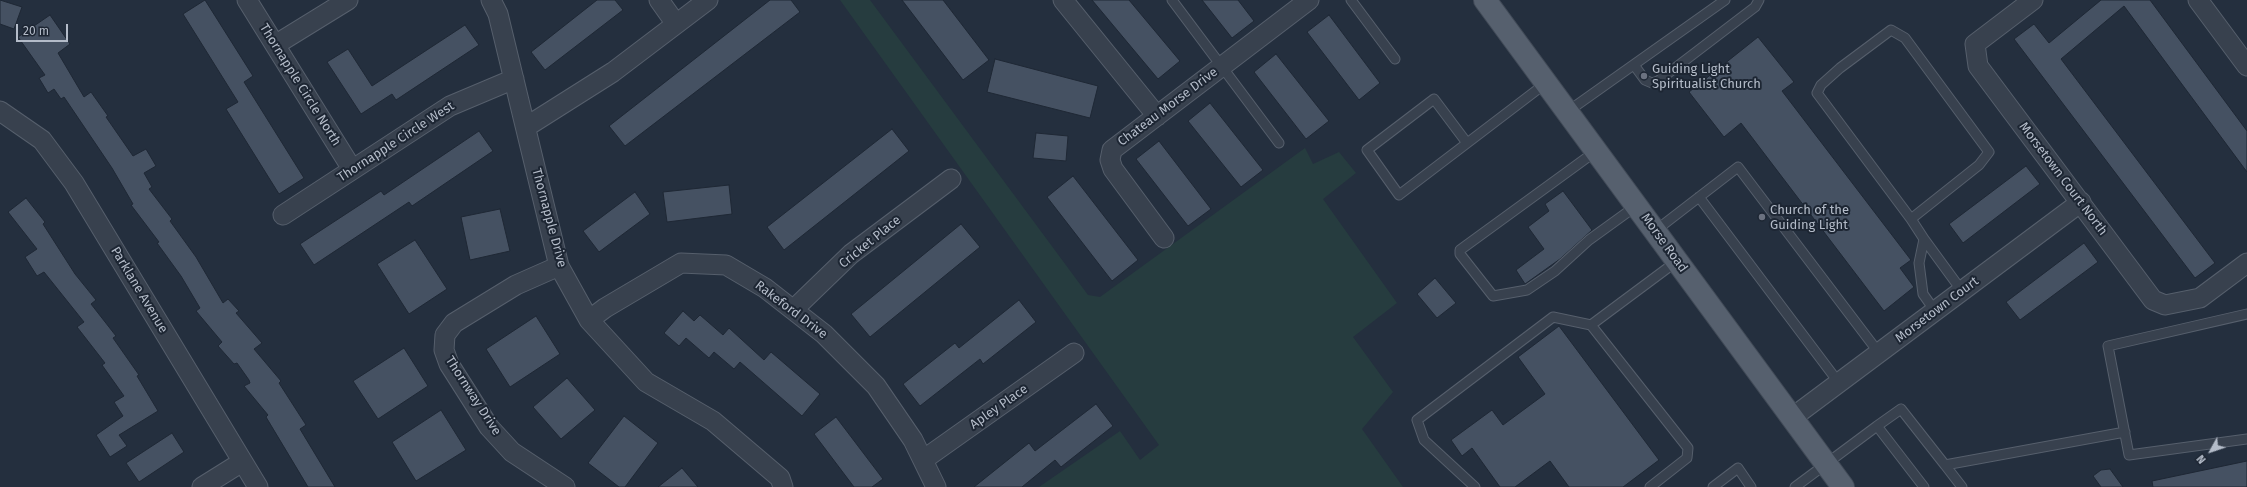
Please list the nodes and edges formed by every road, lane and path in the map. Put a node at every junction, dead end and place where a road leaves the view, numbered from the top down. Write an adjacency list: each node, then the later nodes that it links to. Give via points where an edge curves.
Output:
1 (247, 0): 16 (street, Thornapple Circle North)
2 (348, 0): 16 (street)
3 (491, 0): 21 (street, Thornapple Drive, via 498,14)
4 (658, 0): 15 (street)
5 (708, 0): 15 (street)
6 (1063, 0): 25 (street)
7 (1172, 0): 19 (lane)
8 (1309, 0): 19 (street, Chateau Morse Drive)
9 (1351, 0): 17 (lane)
10 (1485, 0): 22 (main road, Morse Road)
11 (1725, 0): 18 (lane)
12 (1759, 0): 18 (lane, via 1755,7 1658,81 1652,83 1646,80)
13 (2033, 0): 33 (street, Morsetown Court North, via 1976,44 1978,66)
14 (2198, 0): 20 (street)
15 (676, 24): 26 (street, via 613,72)
16 (275, 45): 30 (street, Thornapple Circle North)
17 (1395, 60)
18 (1634, 65): 24 (lane)
19 (1222, 66): 25 (street, Chateau Morse Drive); 27 (lane)
20 (2247, 66)
21 (514, 79): 26 (street, Thornapple Drive); 30 (street, Thornapple Circle West, via 450,106)
22 (1546, 83): 24 (main road, Morse Road); 28 (lane)
23 (0, 111): 57 (street, Parklane Avenue, via 42,140 74,184)
24 (1567, 112): 29 (main road, Morse Road)
25 (1157, 116): 38 (street, Chateau Morse Drive, via 1112,150 1110,160 1113,169)
26 (526, 126): 42 (street, Thornapple Drive)
27 (1279, 143)
28 (1467, 143): 28 (lane, via 1399,195 1367,150 1434,99)
29 (1596, 151): 34 (main road, Morse Road); 34 (lane, via 1460,250 1460,254 1493,296 1527,290 1556,271 1589,240)
30 (352, 169): 35 (street, Thornapple Circle West)
31 (951, 179): 44 (street, Cricket Place, via 851,254)
32 (1699, 197): 37 (lane); 50 (lane, via 1738,167); 51 (lane)
33 (2081, 202): 41 (street, Morsetown Court North, via 2153,300 2165,305 2200,298); 43 (street, Morsetown Court)
34 (1636, 206): 37 (main road, Morse Road)
35 (283, 215)
36 (1911, 219): 36 (lane, via 1817,93 1821,85 1840,68 1891,30 1905,38 1989,152 1979,165); 39 (lane)
37 (1655, 231): 40 (main road, Morse Road)
38 (1164, 238)
39 (1924, 239): 43 (lane); 45 (lane, via 1919,263 1922,294)
40 (1677, 261): 48 (lane); 52 (main road, Morse Road)
41 (2247, 263)
42 (559, 266): 47 (street, Thornapple Drive); 62 (street, Thornway Drive, via 516,285 454,323 445,335 444,350 449,364 489,427 512,452)
43 (1962, 291): 45 (street, Morsetown Court)
44 (793, 310): 47 (street, Rakeford Drive, via 765,288 726,265 681,263); 56 (street, Rakeford Drive, via 824,334 876,386 913,440)
45 (1935, 311): 50 (street, Morsetown Court)
46 (2247, 314): 54 (lane, via 2108,346)
47 (589, 320): 63 (street, Thornapple Drive, via 646,382 713,420 780,478)
48 (1591, 325): 65 (lane, via 1552,317 1417,420 1424,440); 66 (lane, via 1688,448 1687,458)
49 (1074, 353): 56 (street, Apley Place)
50 (1879, 353): 51 (street, Morsetown Court)
51 (1839, 383): 52 (street, Morsetown Court)
52 (1793, 418): 58 (main road, Morse Road)
53 (1877, 426): 58 (lane); 59 (lane, via 1901,409); 71 (lane)
54 (2125, 432): 55 (lane, via 2130,455); 59 (lane)
55 (2247, 439)
56 (923, 460): 64 (street, Rakeford Drive)
57 (242, 462): 60 (street); 61 (street, Parklane Avenue)
58 (1826, 464): 69 (lane); 70 (main road, Morse Road)
59 (1945, 465): 72 (lane)
60 (202, 487)
61 (258, 487)
62 (565, 487)
63 (783, 487)
64 (936, 487)
65 (1475, 487)
66 (1650, 487)
67 (1713, 487): 68 (lane, via 1738,468)
68 (1751, 487)
69 (1795, 487)
70 (1843, 487)
71 (1924, 487)
72 (1962, 487)

